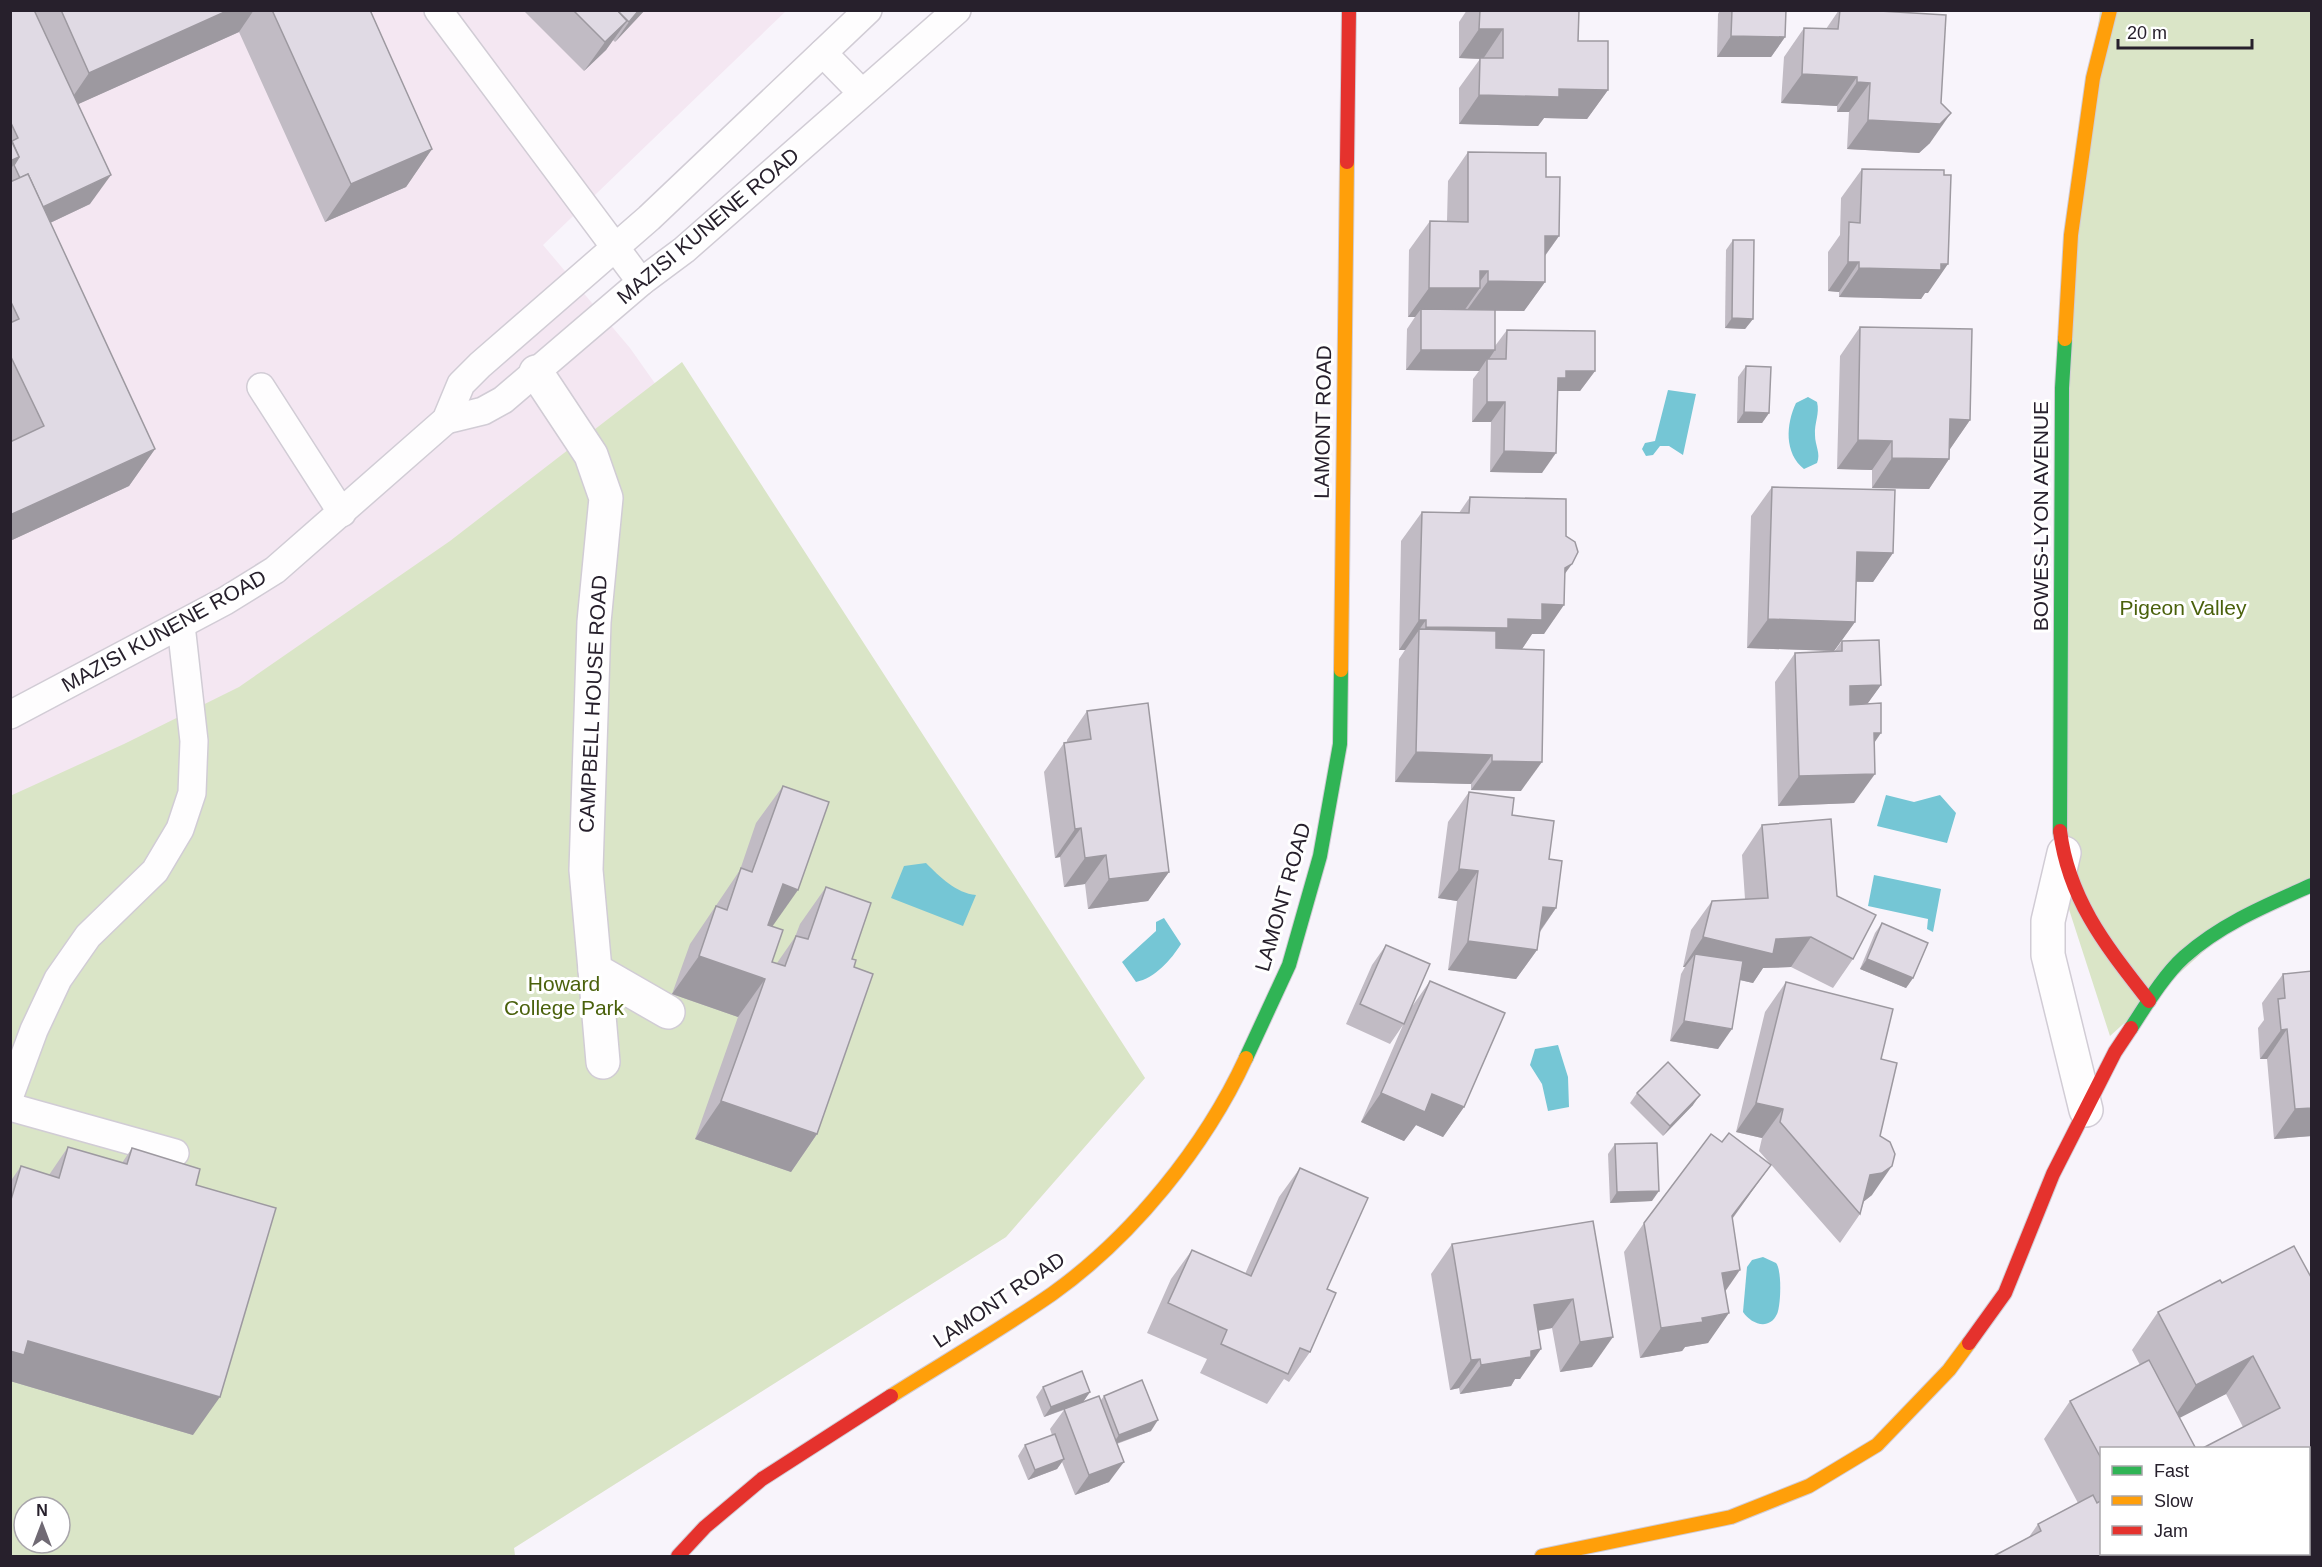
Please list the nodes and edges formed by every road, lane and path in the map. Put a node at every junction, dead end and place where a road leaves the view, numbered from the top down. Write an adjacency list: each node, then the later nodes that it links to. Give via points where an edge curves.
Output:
1 (438, 10): 8 (lane)
2 (868, 10): 6 (lane, MAZISI KUNENE ROAD)
3 (957, 10): 7 (lane, MAZISI KUNENE ROAD)
4 (1349, 10): 26 (street, LAMONT ROAD, via 1340,744 1320,856 1289,965 1232,1089 1170,1182 1115,1242 1053,1293 762,1479 705,1527)
5 (2110, 10): 16 (street, BOWES-LYON AVENUE, via 2093,78 2071,236 2062,388)
6 (823, 53): 7 (lane); 8 (lane, MAZISI KUNENE ROAD)
7 (862, 93): 9 (lane, MAZISI KUNENE ROAD, via 684,250)
8 (614, 247): 9 (lane); 12 (lane, MAZISI KUNENE ROAD, via 461,384)
9 (641, 282): 10 (lane, MAZISI KUNENE ROAD)
10 (536, 372): 12 (lane, MAZISI KUNENE ROAD, via 483,411); 18 (street, CAMPBELL HOUSE ROAD, via 591,455 606,498 594,622 586,870)
11 (261, 387): 13 (lane)
12 (446, 420): 13 (lane, MAZISI KUNENE ROAD)
13 (342, 513): 14 (lane, MAZISI KUNENE ROAD, via 275,570)
14 (181, 625): 15 (lane, MAZISI KUNENE ROAD); 22 (lane, via 194,741 192,793 180,829 155,871 88,936 58,979)
15 (10, 714)
16 (2064, 853): 19 (street, BOWES-LYON AVENUE, via 2086,913); 24 (street, via 2048,921 2048,955)
17 (2312, 885): 19 (street, via 2238,918 2183,958)
18 (595, 970): 20 (street); 21 (street, CAMPBELL HOUSE ROAD)
19 (2149, 1001): 24 (street, via 2115,1052)
20 (668, 1012)
21 (603, 1062)
22 (10, 1095)
23 (10, 1107): 25 (lane)
24 (2086, 1110): 27 (street, via 2053,1174 2005,1293 1948,1370 1877,1445 1809,1486 1731,1517)
25 (175, 1153)
26 (678, 1557)
27 (1542, 1557)

